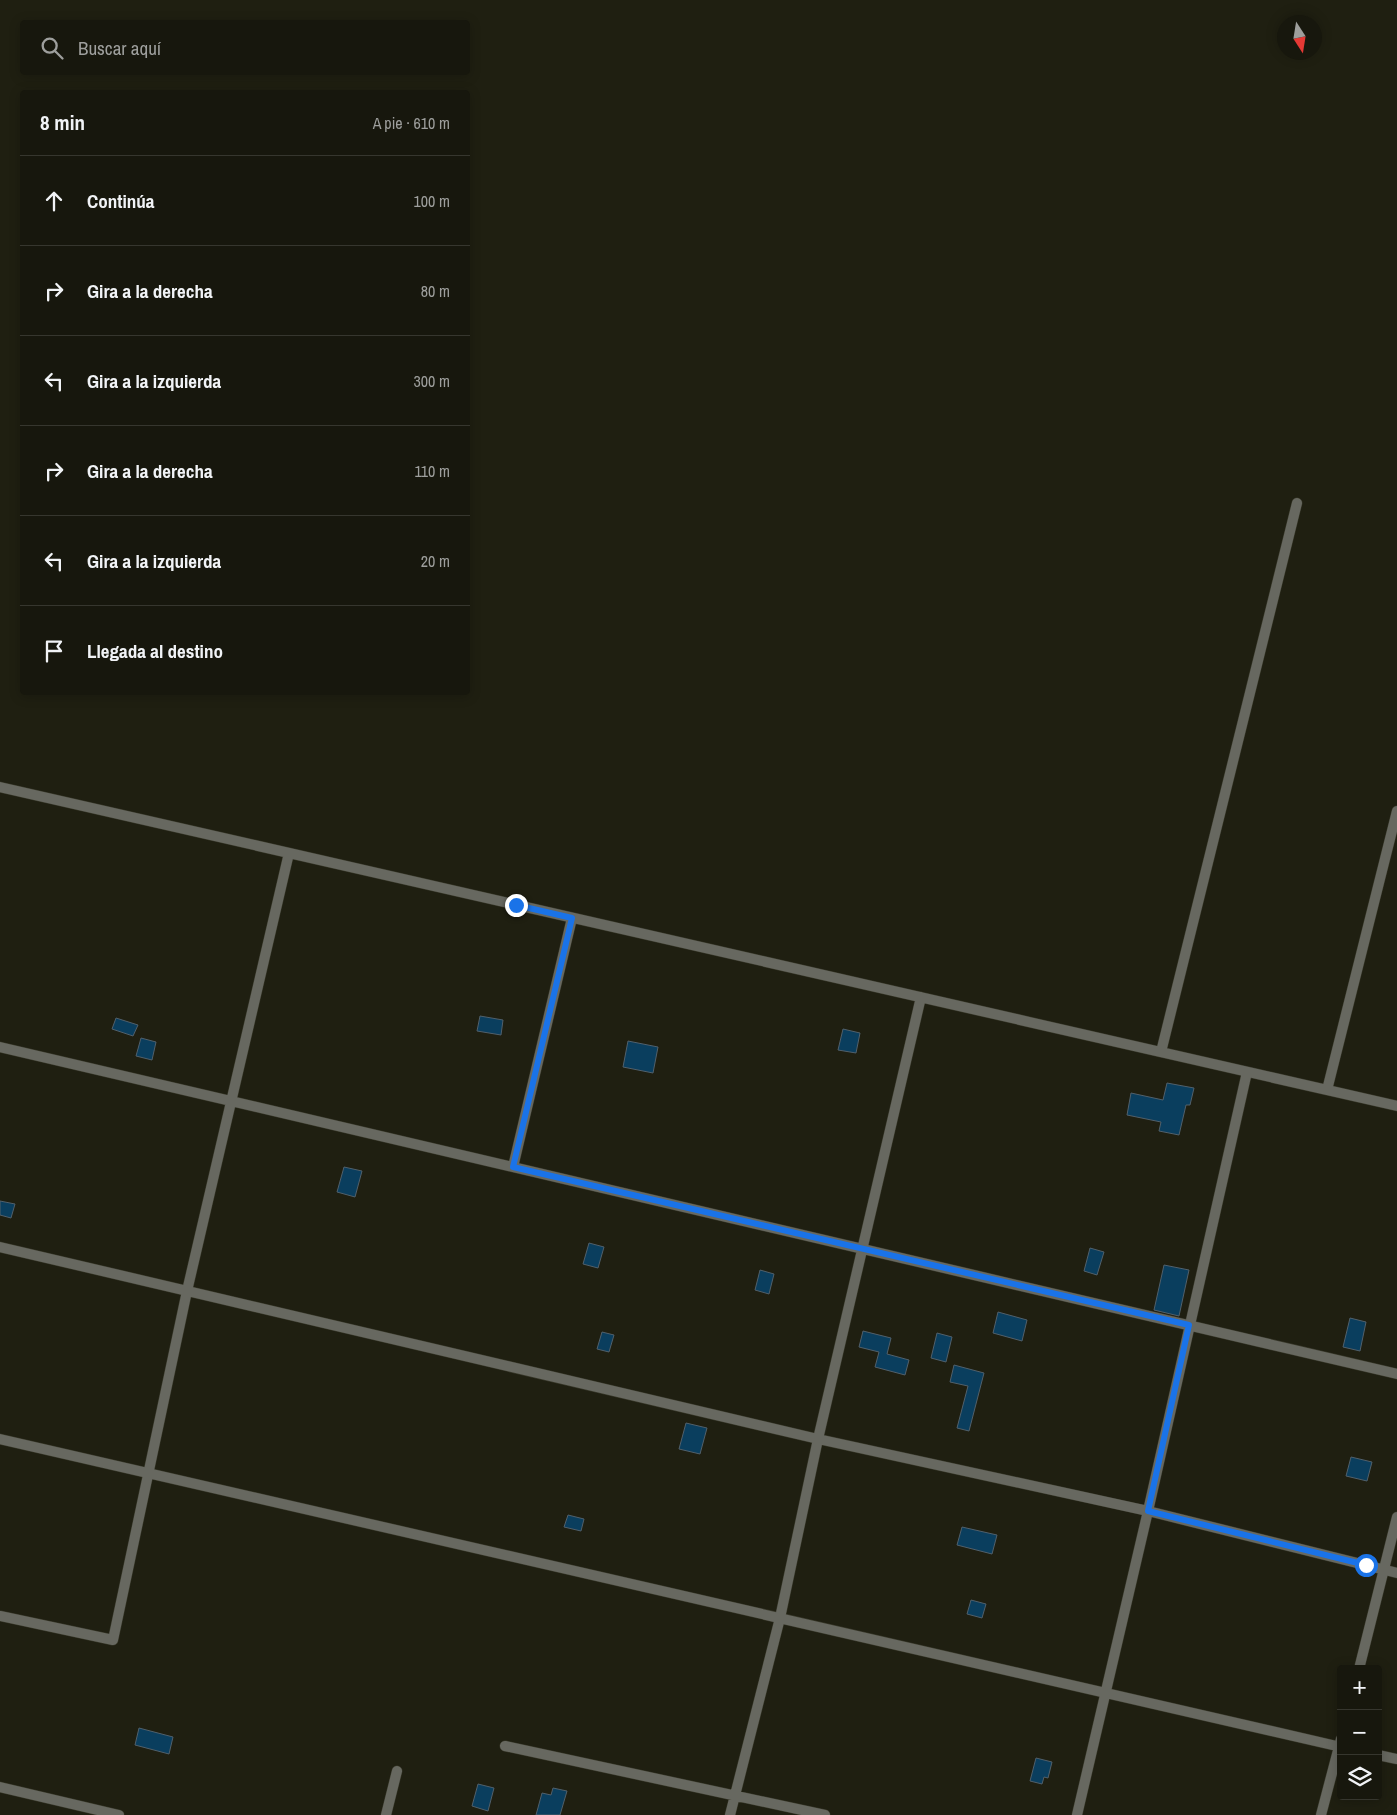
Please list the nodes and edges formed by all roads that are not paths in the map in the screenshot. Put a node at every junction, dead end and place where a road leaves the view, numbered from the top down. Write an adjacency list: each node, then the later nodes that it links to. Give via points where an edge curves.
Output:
1 (1297, 503): 8 (street)
2 (0, 787): 4 (street)
3 (1397, 811): 10 (street)
4 (289, 853): 5 (street); 11 (street)
5 (572, 918): 6 (street); 13 (street)
6 (921, 997): 8 (street); 15 (street)
7 (0, 1047): 11 (street)
8 (1161, 1052): 9 (street)
9 (1247, 1072): 10 (street); 17 (street)
10 (1327, 1090): 12 (street)
11 (231, 1102): 13 (street); 16 (street)
12 (1397, 1106)
13 (513, 1167): 15 (street)
14 (0, 1247): 16 (street)
15 (862, 1249): 17 (street); 19 (street)
16 (187, 1291): 19 (street); 21 (street)
17 (1189, 1325): 18 (street); 22 (street)
18 (1397, 1374)
19 (818, 1438): 22 (street); 27 (street)
20 (0, 1439): 21 (street)
21 (148, 1473): 26 (street, via 113,1640); 27 (street)
22 (1148, 1511): 24 (street); 29 (street)
23 (1397, 1517): 24 (street)
24 (1384, 1570): 25 (street); 28 (street)
25 (1397, 1573)
26 (0, 1616)
27 (780, 1618): 29 (street); 37 (street)
28 (1359, 1665)
29 (1105, 1692): 30 (street); 42 (street)
30 (1337, 1743)
31 (505, 1746): 37 (street)
32 (1337, 1755): 43 (street)
33 (1382, 1756): 34 (street)
34 (1397, 1760)
35 (397, 1771): 39 (street)
36 (0, 1787): 38 (street)
37 (735, 1796): 40 (street); 41 (street)
38 (120, 1815)
39 (386, 1815)
40 (730, 1815)
41 (825, 1815)
42 (1077, 1815)
43 (1321, 1815)

